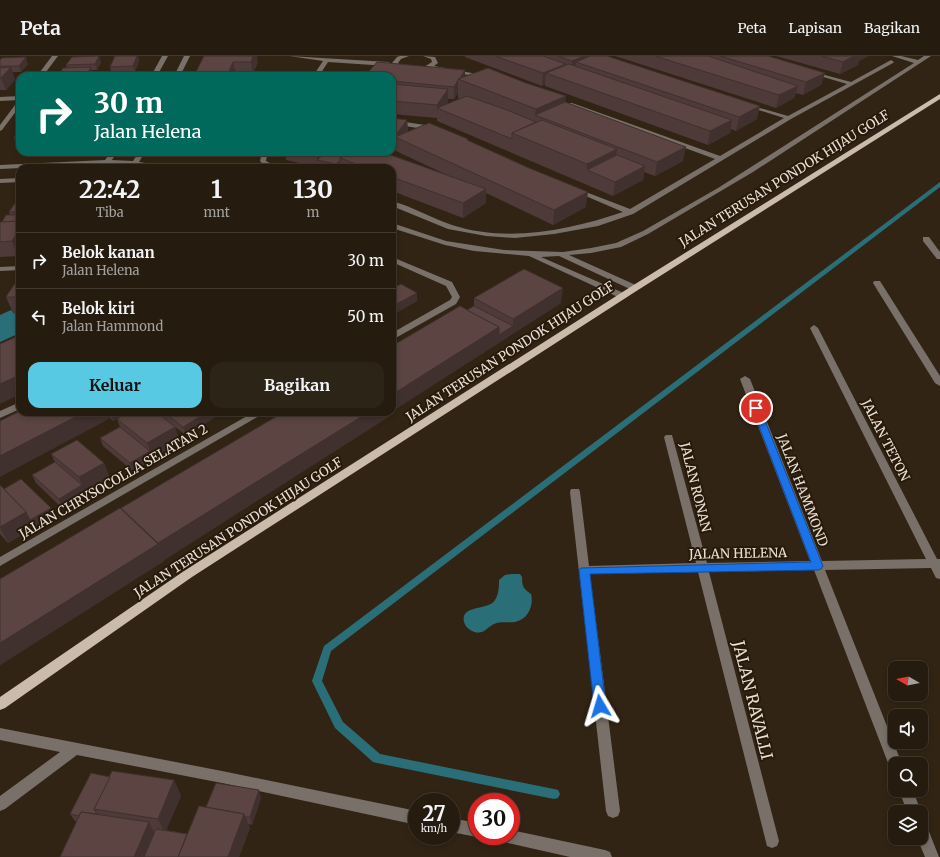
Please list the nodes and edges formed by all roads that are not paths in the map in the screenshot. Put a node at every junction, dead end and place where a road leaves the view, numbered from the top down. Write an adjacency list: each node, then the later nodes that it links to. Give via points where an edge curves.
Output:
1 (55, 56): 17 (street)
2 (165, 56): 18 (street)
3 (187, 56): 19 (street)
4 (292, 56): 11 (street)
5 (406, 56): 12 (street)
6 (426, 56): 10 (street)
7 (439, 56): 10 (street)
8 (896, 56): 14 (street)
9 (928, 56): 14 (street)
10 (433, 58): 15 (street, via 435,63)
11 (326, 60): 12 (street); 20 (street)
12 (394, 61): 15 (street, via 403,68)
13 (891, 62): 22 (street)
14 (918, 62): 43 (street, via 770,160 636,237 618,245)
15 (430, 67): 21 (street)
16 (806, 71): 22 (street)
17 (43, 72)
18 (156, 72)
19 (179, 72)
20 (318, 72)
21 (492, 78)
22 (850, 83): 29 (street)
23 (940, 96): 50 (main road, JALAN TERUSAN PONDOK HIJAU GOLF)
24 (16, 98): 25 (street)
25 (0, 99)
26 (560, 101): 33 (street)
27 (745, 104): 29 (street)
28 (16, 107): 31 (street)
29 (789, 118): 33 (street)
30 (396, 123): 32 (street)
31 (0, 129)
32 (439, 132)
33 (720, 159): 40 (street)
34 (0, 167): 35 (street)
35 (16, 167)
36 (16, 180): 37 (street)
37 (0, 181)
38 (571, 188): 40 (street)
39 (396, 205): 40 (street, via 451,227 486,234 515,236 595,224)
40 (630, 212)
41 (396, 227): 44 (street, via 437,242)
42 (926, 239): 45 (street)
43 (560, 254): 44 (street); 50 (street)
44 (529, 255): 51 (street)
45 (940, 257)
46 (396, 261): 53 (street, via 449,284 456,296 452,302)
47 (16, 268): 48 (street)
48 (0, 269)
49 (877, 283): 55 (street)
50 (635, 288): 51 (main road, JALAN TERUSAN PONDOK HIJAU GOLF)
51 (623, 296): 67 (main road, JALAN TERUSAN PONDOK HIJAU GOLF, via 188,574)
52 (814, 328): 62 (street, JALAN TETON)
53 (396, 335)
54 (745, 379): 63 (street, JALAN HAMMOND)
55 (940, 383)
56 (16, 407): 57 (street)
57 (0, 415)
58 (254, 416): 61 (street, JALAN CHRYSOCOLLA SELATAN 2)
59 (669, 437): 64 (street, JALAN RONAN)
60 (575, 492): 65 (street)
61 (0, 562)
62 (937, 563): 63 (street, JALAN HELENA); 66 (street, JALAN TETON)
63 (818, 566): 64 (street, JALAN HELENA); 70 (street, JALAN HAMMOND)
64 (702, 568): 65 (street, JALAN HELENA); 75 (street, JALAN RAVALLI)
65 (584, 570): 72 (street)
66 (940, 575)
67 (0, 704)
68 (0, 734): 69 (street)
69 (76, 748): 71 (street); 73 (street)
70 (892, 757)
71 (0, 804)
72 (613, 811)
73 (408, 816)
74 (520, 839): 77 (street)
75 (772, 841)
76 (927, 845): 78 (street)
77 (605, 857)
78 (932, 857)

